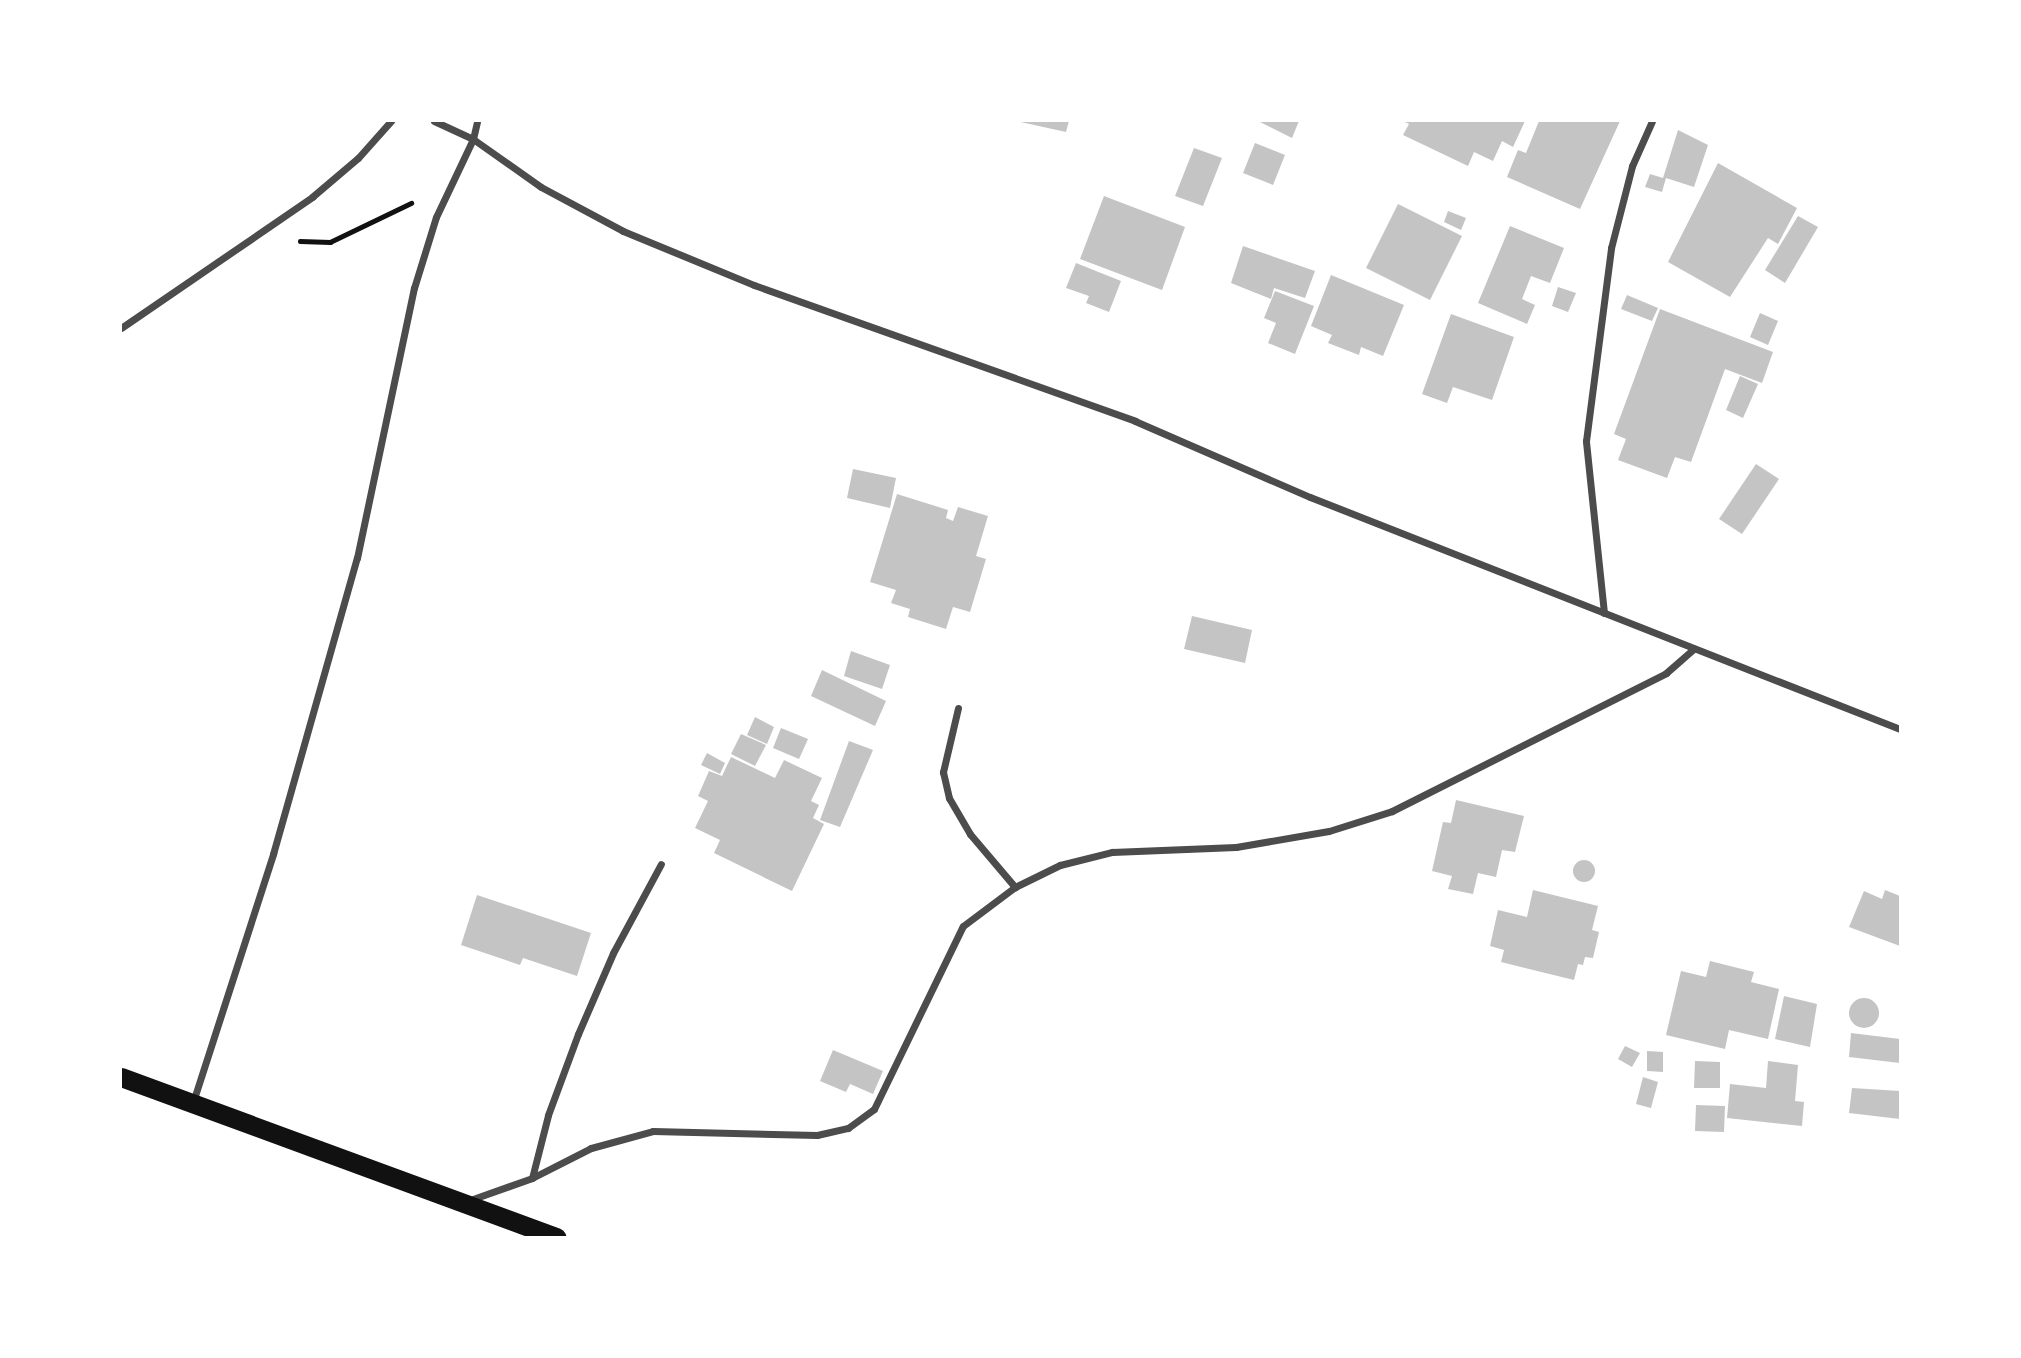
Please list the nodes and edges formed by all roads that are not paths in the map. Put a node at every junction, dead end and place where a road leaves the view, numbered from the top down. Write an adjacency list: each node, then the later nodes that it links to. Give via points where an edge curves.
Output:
1 (391, 121): 6 (street, via 340,176)
2 (434, 121): 5 (street)
3 (477, 121): 5 (street)
4 (1648, 122): 7 (street, via 1611,248 1586,441)
5 (473, 139): 7 (street, via 541,187 623,231 754,285 1135,421 1310,497); 14 (street, via 448,189 414,288 357,558 311,725)
6 (121, 328)
7 (1604, 613): 8 (street)
8 (1694, 649): 10 (street); 12 (street, via 1654,679 1392,811 1329,831 1236,848 1112,852 1060,865)
9 (958, 708): 12 (street, via 943,772 949,798 970,834)
10 (1900, 730)
11 (661, 864): 15 (street, via 613,953 578,1034 548,1115)
12 (1015, 887): 15 (street, via 973,915 951,944 891,1077 874,1109 858,1122 817,1135 653,1130 591,1147)
13 (121, 1077): 14 (highway)
14 (193, 1102): 16 (highway)
15 (532, 1178): 16 (street)
16 (463, 1202): 17 (highway)
17 (557, 1237)

